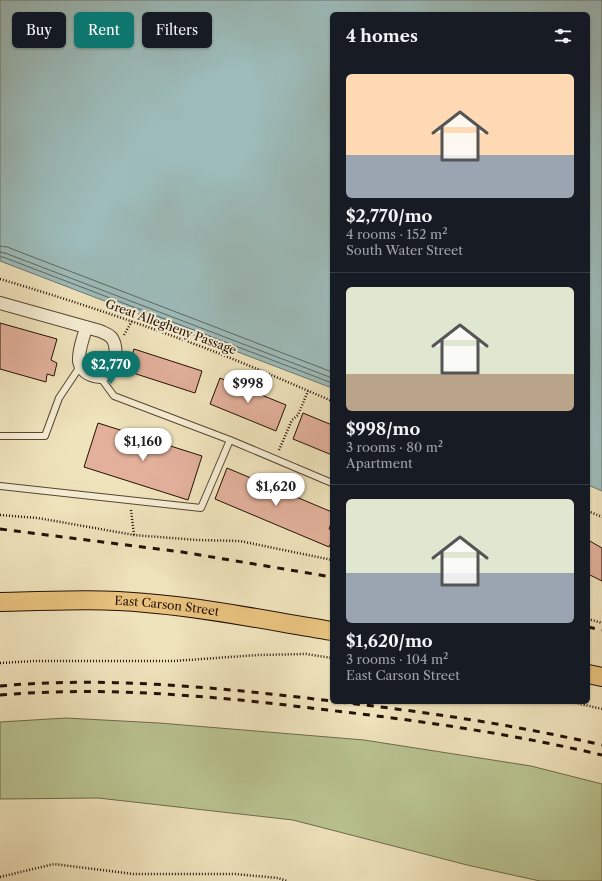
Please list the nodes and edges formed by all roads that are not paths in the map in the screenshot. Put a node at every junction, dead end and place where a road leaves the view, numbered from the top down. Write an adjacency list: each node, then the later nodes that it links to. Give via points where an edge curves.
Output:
1 (0, 303): 2 (street)
2 (86, 327): 3 (street, via 79,361); 4 (street, via 106,334 114,342 116,356 111,369)
3 (81, 365): 4 (street, via 88,374); 5 (lane, via 59,398 45,436)
4 (100, 377): 6 (lane, via 114,396)
5 (0, 436)
6 (230, 440): 7 (lane); 8 (lane, via 202,508)
7 (330, 482)
8 (0, 486)
9 (0, 602): 10 (main road, East Carson Street, via 145,602)
10 (330, 631)
11 (590, 674): 12 (main road)
12 (602, 677)

